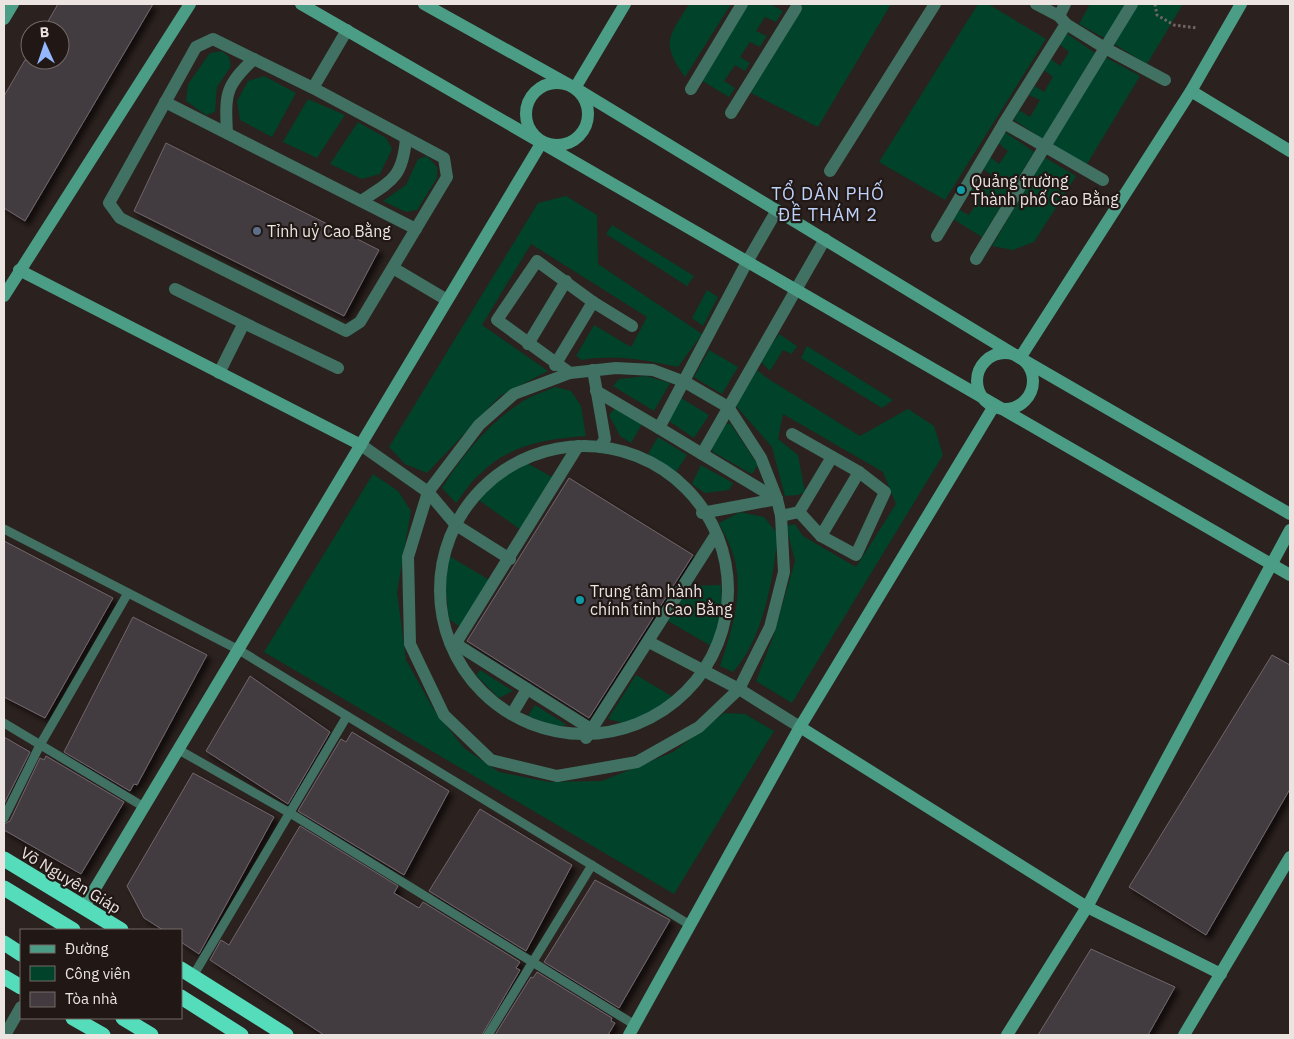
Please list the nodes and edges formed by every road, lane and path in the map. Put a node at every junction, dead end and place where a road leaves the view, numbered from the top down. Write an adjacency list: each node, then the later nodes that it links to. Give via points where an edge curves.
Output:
1 (13, 4): 14 (street)
2 (190, 4): 43 (street)
3 (301, 4): 17 (street)
4 (424, 4): 22 (street)
5 (625, 4): 22 (street)
6 (742, 4): 23 (street)
7 (935, 4): 33 (street)
8 (1036, 4): 15 (street)
9 (1065, 4): 15 (street)
10 (1132, 4): 18 (street)
11 (1155, 4): 16 (path, via 1157,15 1171,24)
12 (1241, 4): 24 (street)
13 (794, 5): 26 (street)
14 (4, 19)
15 (1062, 20): 18 (street); 27 (street)
16 (1197, 28)
17 (347, 30): 21 (street); 30 (street)
18 (1105, 48): 20 (street); 31 (street)
19 (254, 59): 21 (street); 25 (street, via 213,39 196,47); 28 (street, via 234,78 225,100)
20 (1165, 80)
21 (313, 88): 29 (street)
22 (574, 88): 30 (street, via 587,104 586,125 573,141 563,145); 30 (street, via 555,82 540,87 529,98 525,117 534,136); 36 (street)
23 (691, 89)
24 (1191, 91): 32 (street); 53 (street)
25 (165, 102): 28 (street); 42 (street, via 109,203 120,218 346,331 360,322)
26 (731, 113)
27 (1004, 123): 31 (street); 38 (street)
28 (226, 133): 35 (street)
29 (406, 138): 35 (street, via 404,160 392,180); 37 (street, via 444,158 447,177)
30 (542, 142): 41 (street); 48 (street)
31 (1043, 147): 34 (street); 40 (street)
32 (1290, 152)
33 (830, 171)
34 (1103, 180)
35 (361, 201): 37 (street)
36 (777, 210): 39 (street); 41 (street)
37 (416, 229): 42 (street)
38 (937, 236)
39 (825, 239): 46 (street); 53 (street)
40 (976, 259)
41 (747, 262): 46 (street); 59 (street)
42 (393, 268): 48 (street)
43 (19, 270): 47 (street); 57 (street)
44 (566, 281): 49 (street); 52 (street); 52 (street, via 537,262 497,320)
45 (175, 289): 50 (street)
46 (796, 290): 61 (street); 62 (street)
47 (4, 296)
48 (447, 300): 66 (street)
49 (593, 302): 51 (street); 54 (street)
50 (244, 323): 55 (street); 57 (street)
51 (632, 326)
52 (528, 344): 54 (street)
53 (1020, 358): 61 (street, via 1032,372 1033,381 1027,398 1012,408); 61 (street, via 1003,354 986,361 981,368 978,386 986,401); 75 (street)
54 (555, 365): 58 (street)
55 (338, 368)
56 (593, 370): 58 (street); 59 (street, via 652,370); 60 (street)
57 (220, 373): 66 (street)
58 (570, 373): 71 (street, via 514,394 479,425)
59 (685, 382): 62 (street); 63 (street)
60 (596, 391): 63 (street); 65 (street)
61 (994, 406): 83 (street); 95 (street)
62 (728, 407): 68 (street); 72 (street, via 761,458)
63 (659, 428): 68 (street)
64 (792, 434): 69 (street)
65 (602, 443): 67 (street); 74 (street, via 656,467 677,482)
66 (361, 446): 71 (street); 88 (street)
67 (578, 446): 77 (street, via 531,452 494,472 467,504); 82 (street)
68 (702, 454): 72 (street)
69 (832, 457): 70 (street); 73 (street)
70 (860, 472): 81 (street); 81 (street, via 885,492 856,555)
71 (428, 492): 77 (street); 91 (street, via 408,557 410,644 444,714 491,760 557,776 637,762 699,727)
72 (777, 499): 74 (street); 76 (street)
73 (799, 512): 76 (street); 81 (street)
74 (702, 513): 80 (street)
75 (1290, 514)
76 (781, 516): 91 (street, via 784,572 770,627)
77 (456, 525): 82 (street); 87 (street, via 448,542 441,575 442,609)
78 (4, 529): 85 (lane)
79 (1290, 530): 83 (street)
80 (714, 536): 86 (street); 89 (street, via 719,546 729,610 724,640)
81 (821, 536)
82 (510, 559): 87 (street)
83 (1271, 564): 84 (street); 107 (street)
84 (1290, 575)
85 (128, 593): 88 (lane); 97 (lane)
86 (649, 642): 89 (street); 96 (street)
87 (455, 645): 90 (street); 92 (street, via 475,683)
88 (239, 650): 93 (lane); 98 (street)
89 (707, 672): 91 (street); 96 (street, via 680,699 644,723)
90 (527, 689): 92 (street); 96 (street)
91 (739, 689): 95 (street)
92 (512, 714): 96 (street, via 545,727)
93 (347, 716): 100 (lane); 104 (lane)
94 (4, 723): 97 (lane)
95 (800, 727): 107 (street); 108 (street)
96 (589, 734)
97 (40, 745): 99 (lane); 101 (lane)
98 (179, 750): 99 (street); 100 (lane)
99 (144, 808): 106 (street)
100 (290, 813): 114 (lane); 115 (lane)
101 (4, 818)
102 (1290, 857): 116 (street)
103 (4, 859): 106 (highway, Võ Nguyên Giáp)
104 (592, 865): 108 (lane); 114 (lane)
105 (4, 888): 109 (highway)
106 (84, 907): 110 (highway); 111 (highway, Võ Nguyên Giáp)
107 (1087, 907): 116 (street); 130 (street)
108 (690, 925): 123 (street)
109 (70, 929)
110 (73, 929)
111 (119, 929)
112 (4, 943): 113 (highway)
113 (20, 953)
114 (533, 962): 123 (lane); 129 (lane)
115 (187, 972): 128 (highway)
116 (1221, 974): 131 (street)
117 (4, 977): 118 (highway)
118 (20, 986)
119 (182, 998): 127 (highway)
120 (20, 1009): 124 (street)
121 (75, 1019): 125 (highway)
122 (125, 1019): 126 (highway)
123 (632, 1030)
124 (5, 1035)
125 (103, 1035)
126 (150, 1035)
127 (241, 1035)
128 (286, 1035)
129 (488, 1035)
130 (1007, 1035)
131 (1184, 1035)

